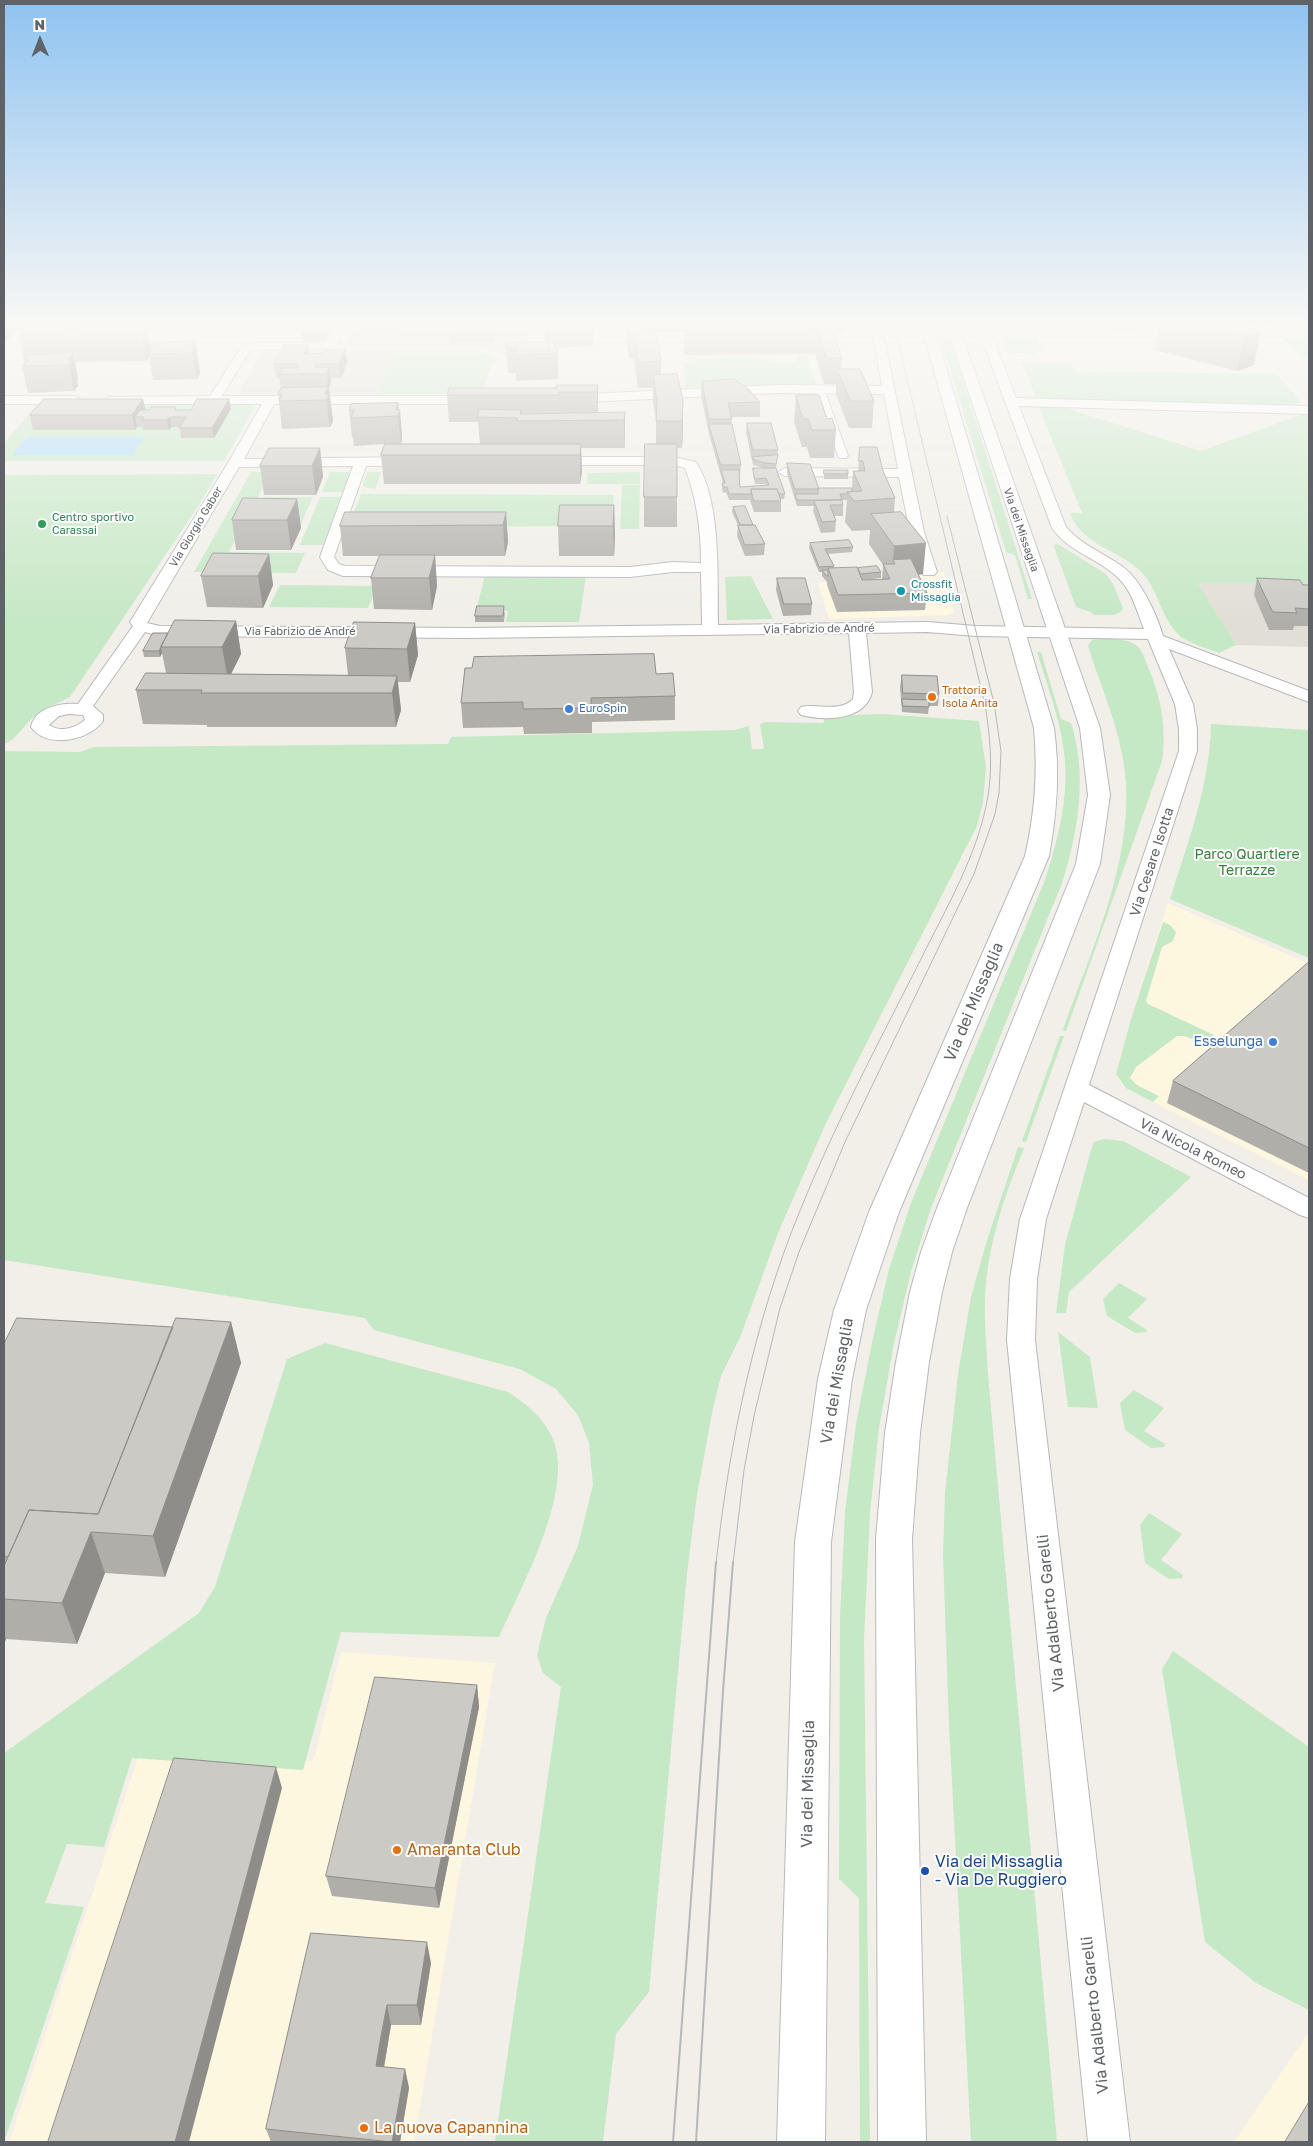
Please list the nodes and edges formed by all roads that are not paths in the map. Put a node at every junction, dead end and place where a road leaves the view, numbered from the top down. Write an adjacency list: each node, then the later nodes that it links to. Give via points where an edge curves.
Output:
1 (257, 424): 11 (street, Via Giorgio Gaber)
2 (832, 424): 7 (street)
3 (895, 424): 13 (street)
4 (955, 424): 17 (main road, Via dei Missaglia)
5 (986, 424): 18 (main road, Via dei Missaglia)
6 (1020, 424): 21 (street, via 1059,528 1072,541 1127,578 1134,586)
7 (843, 456)
8 (430, 461): 10 (street)
9 (537, 461): 14 (street, via 674,461 691,466 700,488 708,528)
10 (362, 462): 11 (street); 14 (street, via 326,557 329,564 338,569 630,572 674,567)
11 (236, 463): 16 (street, Via Giorgio Gaber, via 138,622)
12 (785, 472): 13 (street)
13 (905, 473): 15 (street)
14 (708, 568): 20 (street)
15 (928, 572)
16 (141, 626): 20 (street, Via Fabrizio de André, via 158,631 469,633); 23 (street)
17 (1015, 626): 18 (street); 19 (street, Via Fabrizio de André); 27 (main road, Via dei Missaglia, via 1044,728 1048,758 1046,808 1037,856 884,1212 850,1310 835,1379 813,1542)
18 (1054, 627): 21 (street); 28 (main road, Via dei Missaglia, via 1090,728 1099,795 1088,864 935,1258 914,1351 899,1473 894,1540)
19 (856, 628): 20 (street, Via Fabrizio de André); 24 (street, via 863,692 860,702 842,712)
20 (710, 630)
21 (1154, 632): 22 (street); 25 (street, Via Cesare Isotta, via 1184,704 1188,751)
22 (1309, 697)
23 (83, 709)
24 (807, 712)
25 (1077, 1089): 26 (street, Via Nicola Romeo); 29 (street, Via Adalberto Garelli, via 1029,1238 1021,1304 1021,1340)
26 (1309, 1209)
27 (801, 2142)
28 (902, 2142)
29 (1109, 2142)

